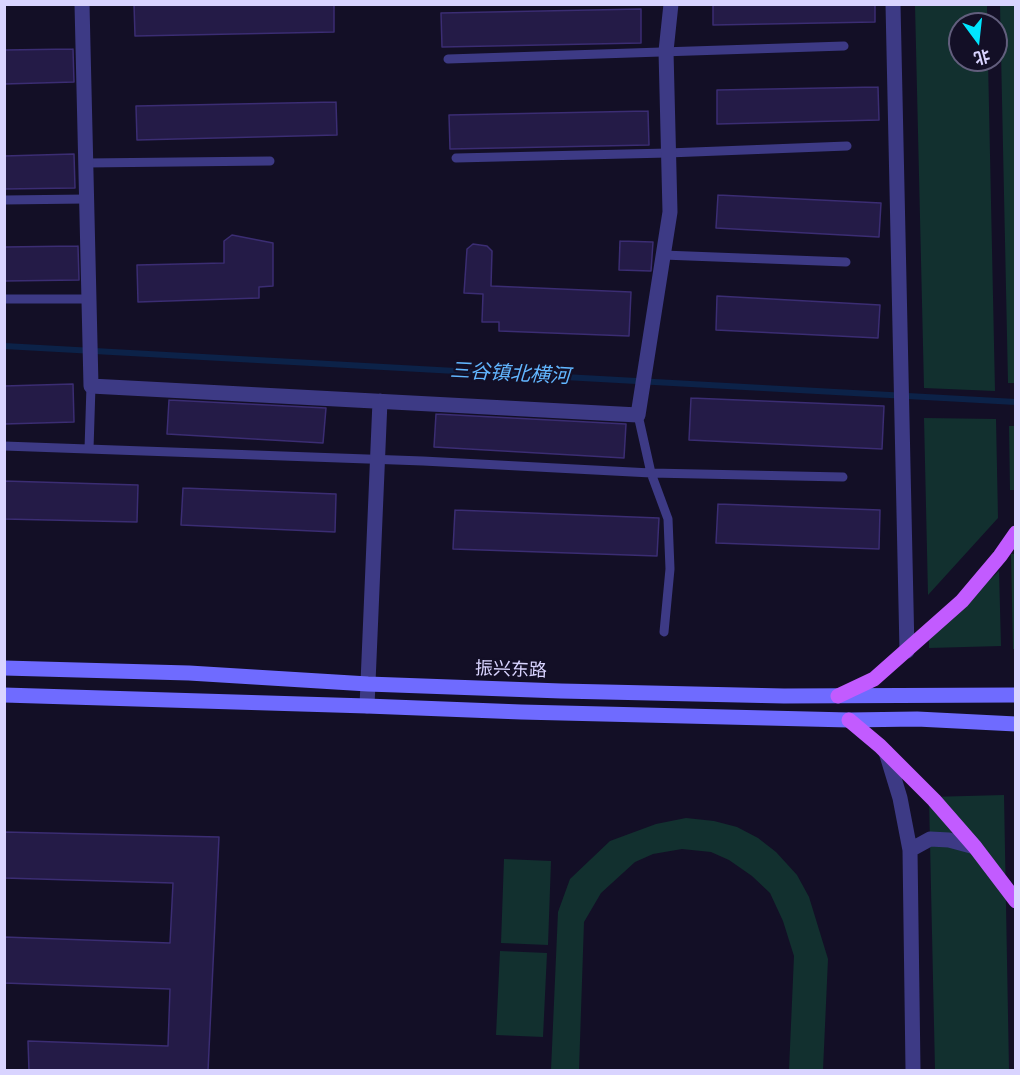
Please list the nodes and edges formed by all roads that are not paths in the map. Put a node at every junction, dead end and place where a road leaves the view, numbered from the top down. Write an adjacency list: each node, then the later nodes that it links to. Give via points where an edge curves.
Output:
1 (81, 4): 11 (street)
2 (671, 4): 5 (street)
3 (892, 4): 28 (street)
4 (844, 46): 5 (lane)
5 (666, 51): 6 (lane); 8 (street)
6 (447, 59)
7 (847, 146): 8 (lane)
8 (669, 153): 9 (lane); 14 (street, via 670,212)
9 (456, 158)
10 (270, 161): 11 (lane)
11 (86, 163): 12 (street)
12 (86, 199): 13 (lane); 16 (street)
13 (4, 200)
14 (663, 255): 15 (lane); 20 (street)
15 (846, 262)
16 (89, 299): 17 (lane); 18 (street)
17 (4, 300)
18 (91, 386): 19 (street); 22 (lane)
19 (381, 401): 20 (street); 23 (street)
20 (638, 415): 24 (lane)
21 (4, 446): 22 (lane)
22 (89, 449): 23 (lane)
23 (378, 460): 24 (lane); 30 (street)
24 (651, 473): 25 (lane); 27 (lane, via 668,519 670,568)
25 (843, 477)
26 (1016, 533): 28 (main road, via 962,601)
27 (664, 632)
28 (907, 651): 33 (main road, via 874,679)
29 (4, 668): 30 (main road, 振兴东路)
30 (368, 684): 33 (main road, 振兴东路); 34 (street)
31 (1016, 695): 33 (main road, 振兴东路)
32 (4, 696): 34 (main road)
33 (838, 696)
34 (367, 706): 35 (main road)
35 (849, 720): 36 (main road); 37 (main road)
36 (1016, 724)
37 (886, 752): 38 (main road); 39 (street)
38 (975, 848): 39 (street, via 930,839); 40 (main road)
39 (910, 850): 41 (street)
40 (1016, 901)
41 (913, 1071)

